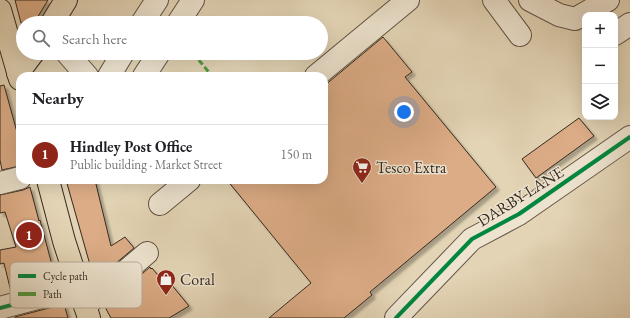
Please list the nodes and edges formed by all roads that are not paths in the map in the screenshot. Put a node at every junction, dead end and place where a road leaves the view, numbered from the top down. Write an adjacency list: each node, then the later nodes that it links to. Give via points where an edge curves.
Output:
1 (66, 0): 9 (main road)
2 (193, 0): 10 (street)
3 (408, 0): 24 (street)
4 (494, 0): 14 (street)
5 (530, 0): 8 (street)
6 (608, 0): 8 (street, via 575,19)
7 (0, 10): 19 (main road)
8 (558, 15): 12 (street)
9 (56, 16)
10 (183, 16)
11 (630, 24): 13 (street)
12 (582, 32)
13 (618, 32)
14 (520, 35)
15 (29, 60): 20 (main road)
16 (73, 60): 21 (street)
17 (118, 60): 22 (street)
18 (154, 60): 23 (street)
19 (18, 72)
20 (21, 72)
21 (84, 72)
22 (111, 72)
23 (147, 72)
24 (321, 72)
25 (630, 137): 36 (street, DARBY LANE, via 519,214 472,239)
26 (16, 179): 27 (street)
27 (0, 183)
28 (49, 184): 32 (main road)
29 (184, 184): 30 (street)
30 (160, 204)
31 (147, 253): 33 (street)
32 (71, 262)
33 (136, 262)
34 (0, 308): 35 (street)
35 (10, 308)
36 (396, 318)

